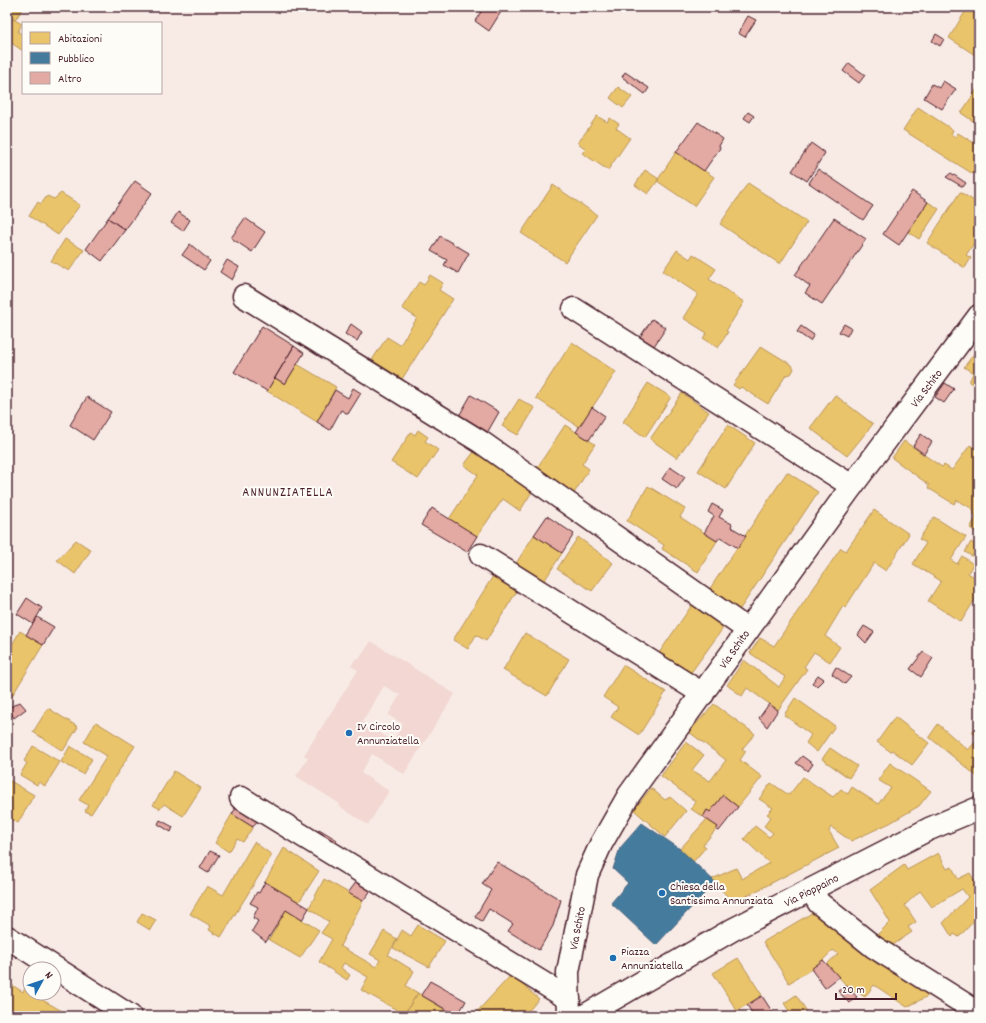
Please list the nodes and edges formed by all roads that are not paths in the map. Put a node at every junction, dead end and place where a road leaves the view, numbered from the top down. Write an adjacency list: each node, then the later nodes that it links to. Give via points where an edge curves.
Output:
1 (244, 296): 6 (street, via 481,442)
2 (574, 309): 4 (street)
3 (979, 316): 4 (street, Via Schito)
4 (852, 486): 6 (street, Via Schito)
5 (481, 555): 7 (street)
6 (748, 630): 7 (street, Via Schito)
7 (703, 694): 12 (street, Via Schito, via 629,796 587,875 568,972)
8 (242, 798): 12 (street)
9 (979, 808): 10 (street, Via Pioppaino, via 929,829)
10 (811, 890): 13 (street, via 819,903 874,947); 15 (street, Via Pioppaino, via 732,930)
11 (7, 937): 14 (street)
12 (569, 1008)
13 (979, 1013)
14 (130, 1016)
15 (584, 1016)

